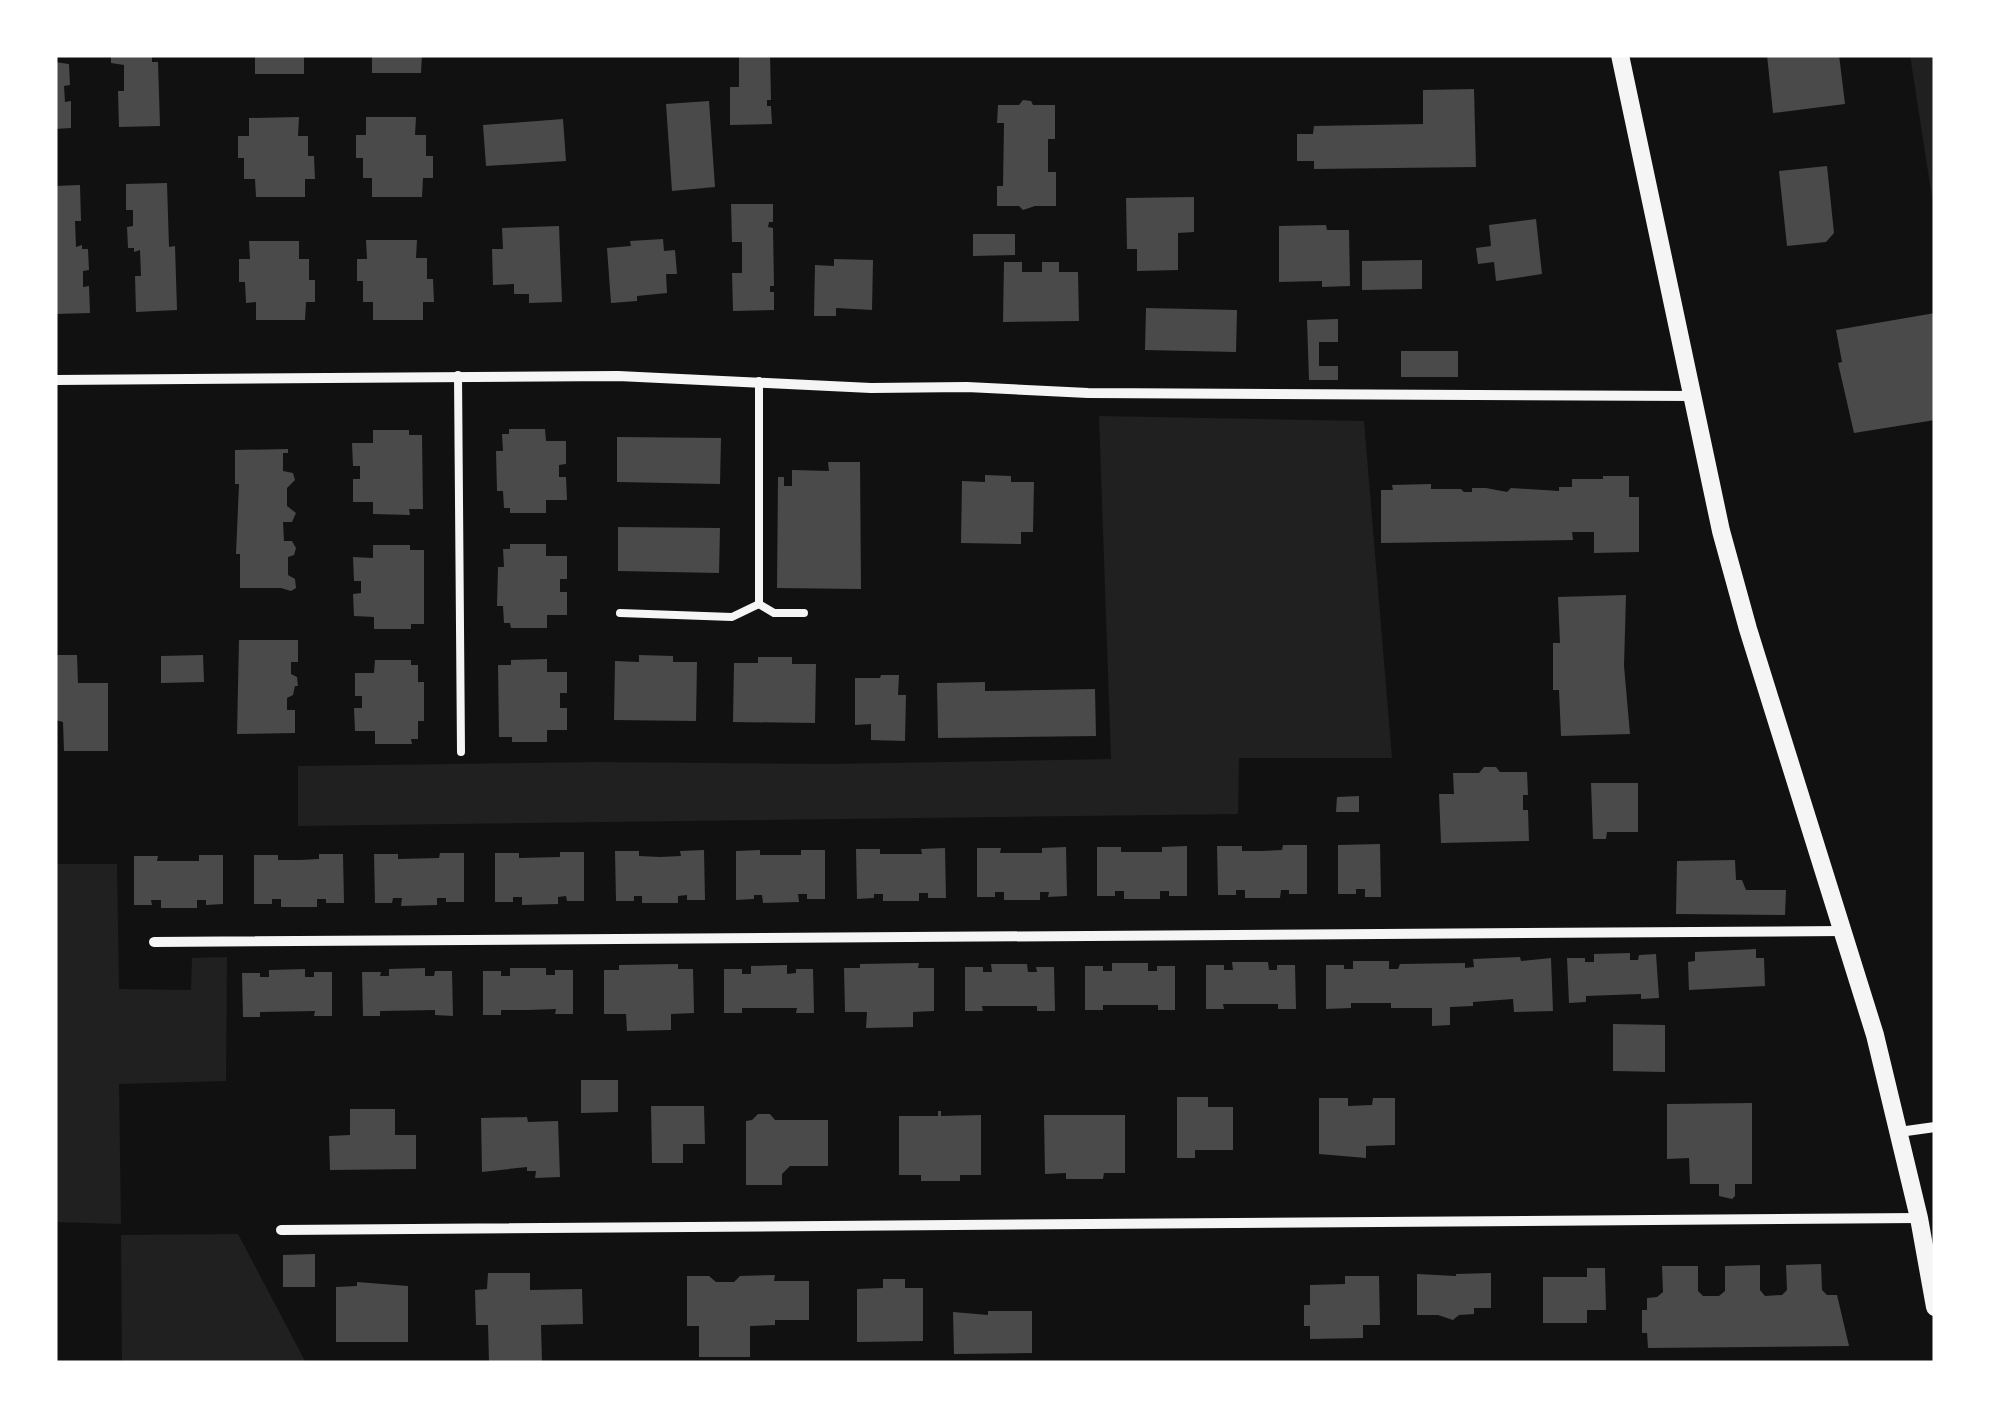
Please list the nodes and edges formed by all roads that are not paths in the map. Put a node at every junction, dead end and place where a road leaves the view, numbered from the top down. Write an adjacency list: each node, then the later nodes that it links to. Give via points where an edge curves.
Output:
1 (1620, 55): 5 (street)
2 (458, 375): 3 (street); 4 (street); 9 (lane)
3 (55, 380)
4 (759, 381): 5 (street, via 1088,393); 6 (lane)
5 (1693, 396): 10 (street, via 1748,628)
6 (759, 604): 7 (lane, via 774,613); 8 (lane, via 732,616)
7 (804, 612)
8 (620, 613)
9 (462, 752)
10 (1845, 930): 11 (street); 13 (street)
11 (154, 942)
12 (1935, 1127): 13 (street)
13 (1899, 1132): 14 (street)
14 (1919, 1218): 15 (street); 16 (street)
15 (281, 1230)
16 (1935, 1307)

